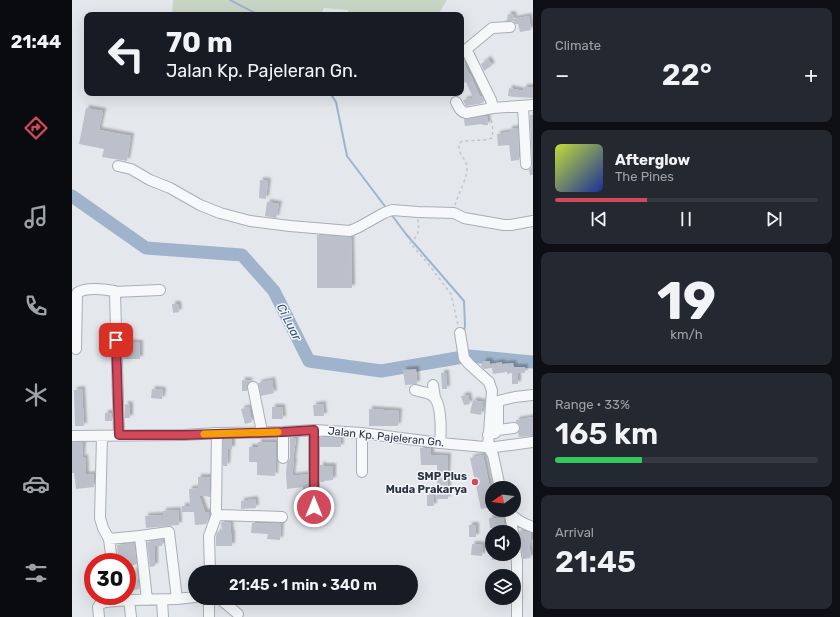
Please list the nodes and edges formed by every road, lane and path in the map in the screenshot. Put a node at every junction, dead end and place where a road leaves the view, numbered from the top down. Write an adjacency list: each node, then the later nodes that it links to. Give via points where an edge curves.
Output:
1 (510, 27): 4 (street, via 492,28 468,48)
2 (456, 102): 4 (street, via 464,113)
3 (528, 106): 4 (street); 5 (street)
4 (493, 108): 8 (path, via 492,138 460,144 460,154 466,162 467,169)
5 (526, 164)
6 (118, 166): 7 (street, via 131,169 200,205 250,220 350,231 388,211)
7 (418, 212): 8 (street); 12 (path, via 419,231 410,243 451,294)
8 (454, 213): 9 (street, via 464,218 502,225)
9 (533, 221)
10 (160, 290): 11 (street)
11 (114, 292): 13 (street, via 87,290 77,293); 26 (street)
12 (460, 333): 27 (street, via 464,358 491,387)
13 (76, 349)
14 (433, 385): 18 (street)
15 (253, 387): 22 (street)
16 (415, 390): 18 (street, via 428,393)
17 (533, 395): 21 (street, via 498,401)
18 (435, 398): 31 (street, via 441,430)
19 (514, 428): 21 (street)
20 (314, 430): 23 (street, Jalan Kp. Pajeleran Gn.); 25 (street, Jalan Kp. Pajeleran Gn.); 36 (street)
21 (498, 430): 27 (street)
22 (262, 432): 23 (street, Jalan Kp. Pajeleran Gn.); 24 (street, Jalan Kp. Pajeleran Gn.)
23 (283, 432): 33 (street)
24 (217, 433): 26 (street, Jalan Kp. Pajeleran Gn.); 37 (street)
25 (362, 433): 31 (street, Jalan Kp. Pajeleran Gn.); 34 (street)
26 (119, 435): 29 (street, Jalan Kp. Pajeleran Gn.)
27 (488, 435): 32 (street)
28 (72, 436): 29 (street, Jalan Kp. Pajeleran Gn.)
29 (102, 436): 42 (street, via 100,518 103,528)
30 (533, 442): 32 (street, Jalan Kp. Pajeleran Gn.)
31 (440, 443): 32 (street, Jalan Kp. Pajeleran Gn.)
32 (488, 447): 35 (street, via 493,456)
33 (283, 458)
34 (362, 472)
35 (498, 481)
36 (314, 507)
37 (217, 514): 38 (street); 45 (street, via 209,536)
38 (282, 517)
39 (515, 517): 40 (street)
40 (533, 527)
41 (140, 536): 42 (street); 47 (street, via 169,532); 49 (street)
42 (114, 539): 43 (street)
43 (113, 553)
44 (517, 561): 60 (street)
45 (210, 565)
46 (188, 597): 47 (street)
47 (177, 599): 50 (street)
48 (136, 600): 49 (street)
49 (147, 600): 50 (street)
50 (162, 600): 58 (street)
51 (99, 605): 56 (street)
52 (130, 605): 57 (street)
53 (209, 605): 59 (street)
54 (226, 605): 55 (street)
55 (238, 614)
56 (99, 617)
57 (131, 617)
58 (163, 617)
59 (209, 617)
60 (517, 617)

